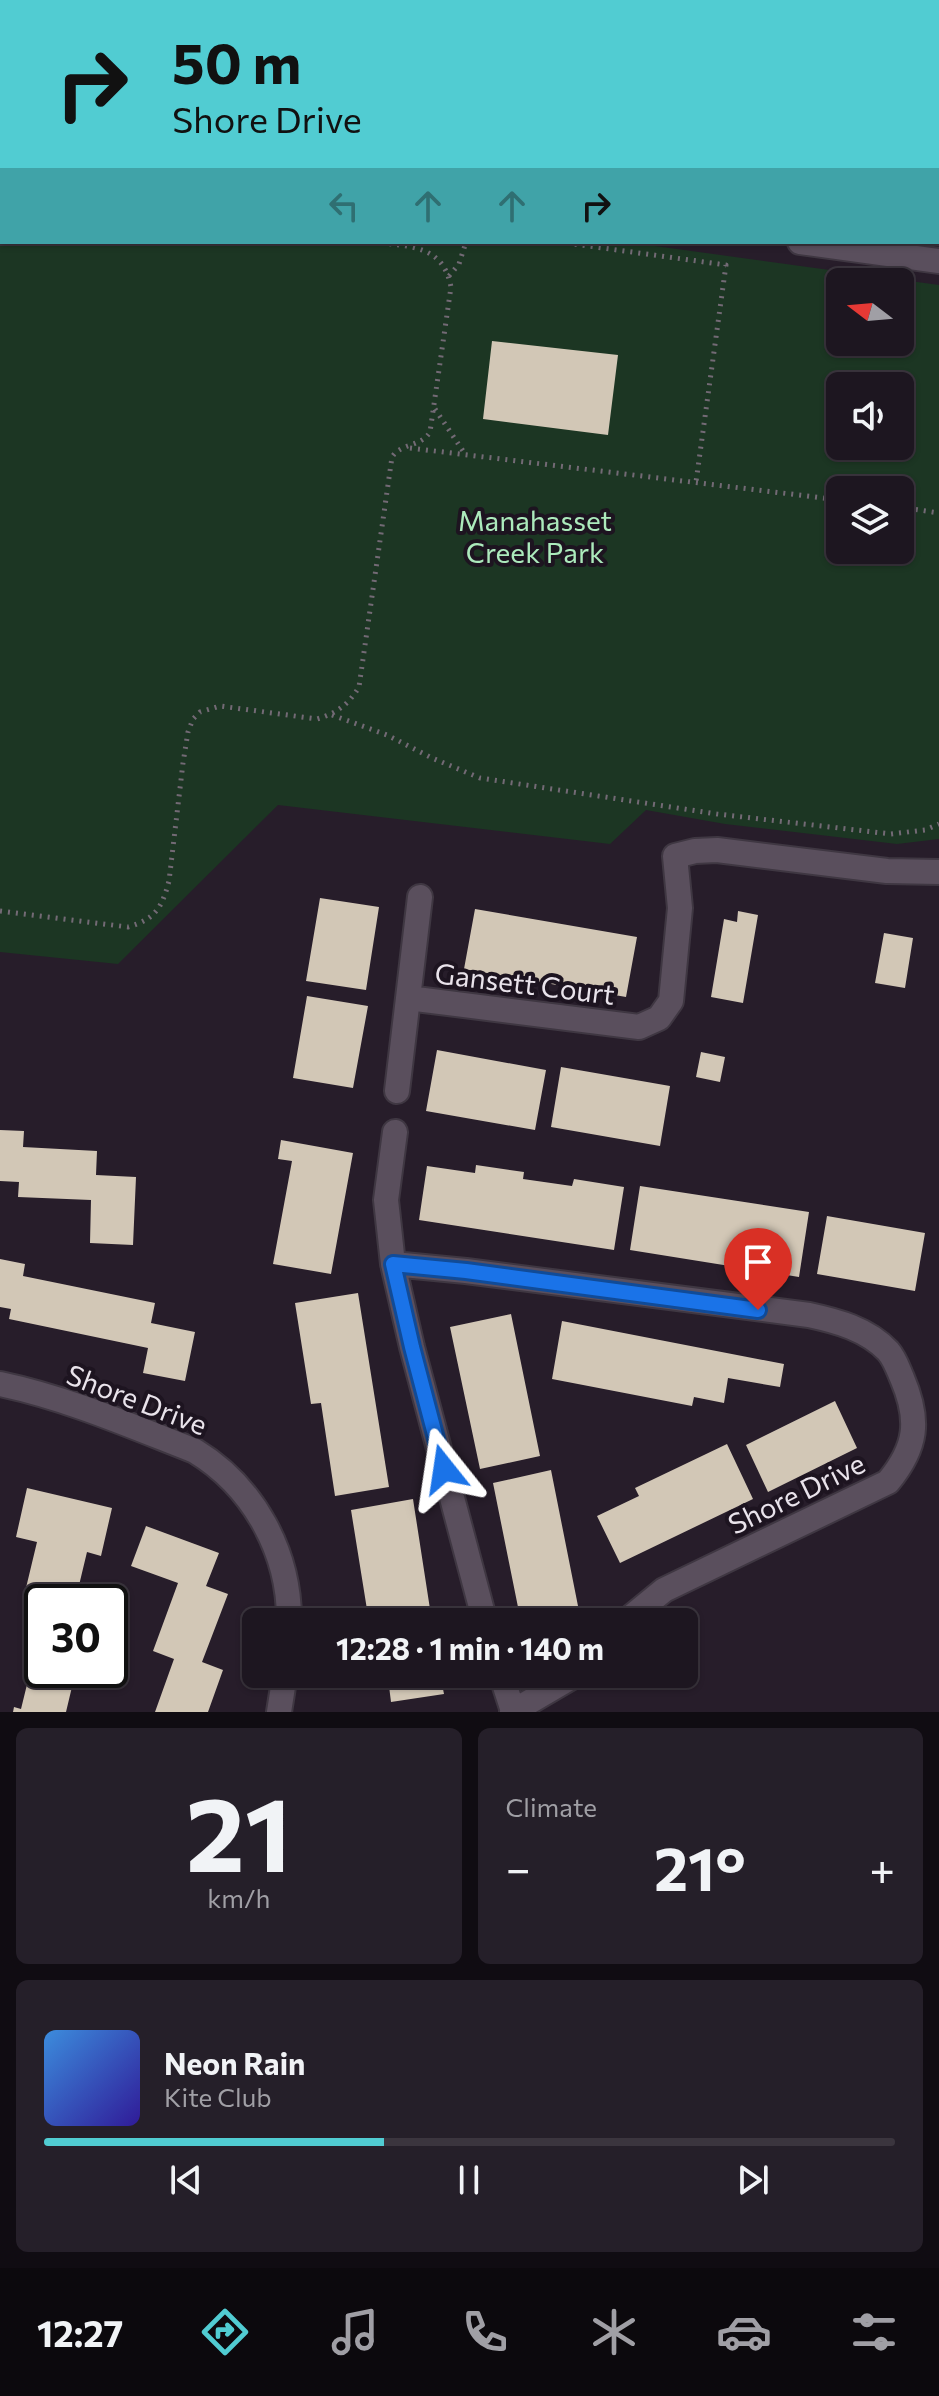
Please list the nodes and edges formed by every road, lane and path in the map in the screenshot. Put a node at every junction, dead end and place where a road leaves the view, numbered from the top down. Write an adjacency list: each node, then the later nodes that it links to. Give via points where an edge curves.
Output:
1 (389, 244): 6 (path, via 430,253)
2 (465, 244): 6 (path)
3 (574, 244): 10 (path, via 726,265)
4 (815, 244): 5 (street)
5 (939, 261)
6 (449, 276): 7 (path)
7 (435, 408): 8 (path, via 426,438); 9 (path)
8 (405, 448): 9 (path); 14 (path, via 392,457 362,674 352,699)
9 (466, 455): 10 (path)
10 (696, 482): 11 (path)
11 (826, 498)
12 (914, 509): 13 (path)
13 (939, 513)
14 (331, 715): 15 (path, via 480,778 891,834); 18 (path, via 317,719 220,706 193,719 169,881 146,922 128,927)
15 (939, 824)
16 (939, 872): 19 (street, Gansett Court, via 887,871 717,850 675,856 680,908 671,1001 659,1018 639,1027)
17 (420, 897): 19 (street)
18 (0, 911)
19 (408, 998): 20 (street)
20 (397, 1091)
21 (395, 1132): 22 (street, via 386,1200)
22 (393, 1264): 25 (street); 26 (street, Shore Drive, via 809,1315 861,1331 895,1360 915,1423 902,1465 888,1482 664,1590)
23 (0, 1384): 24 (street, Shore Drive, via 89,1410 207,1458 239,1488 272,1538 286,1579)
24 (288, 1608)
25 (481, 1608)
26 (642, 1608)
27 (283, 1688): 30 (street)
28 (505, 1688): 31 (street)
29 (553, 1688): 31 (street)
30 (279, 1712)
31 (512, 1712)

